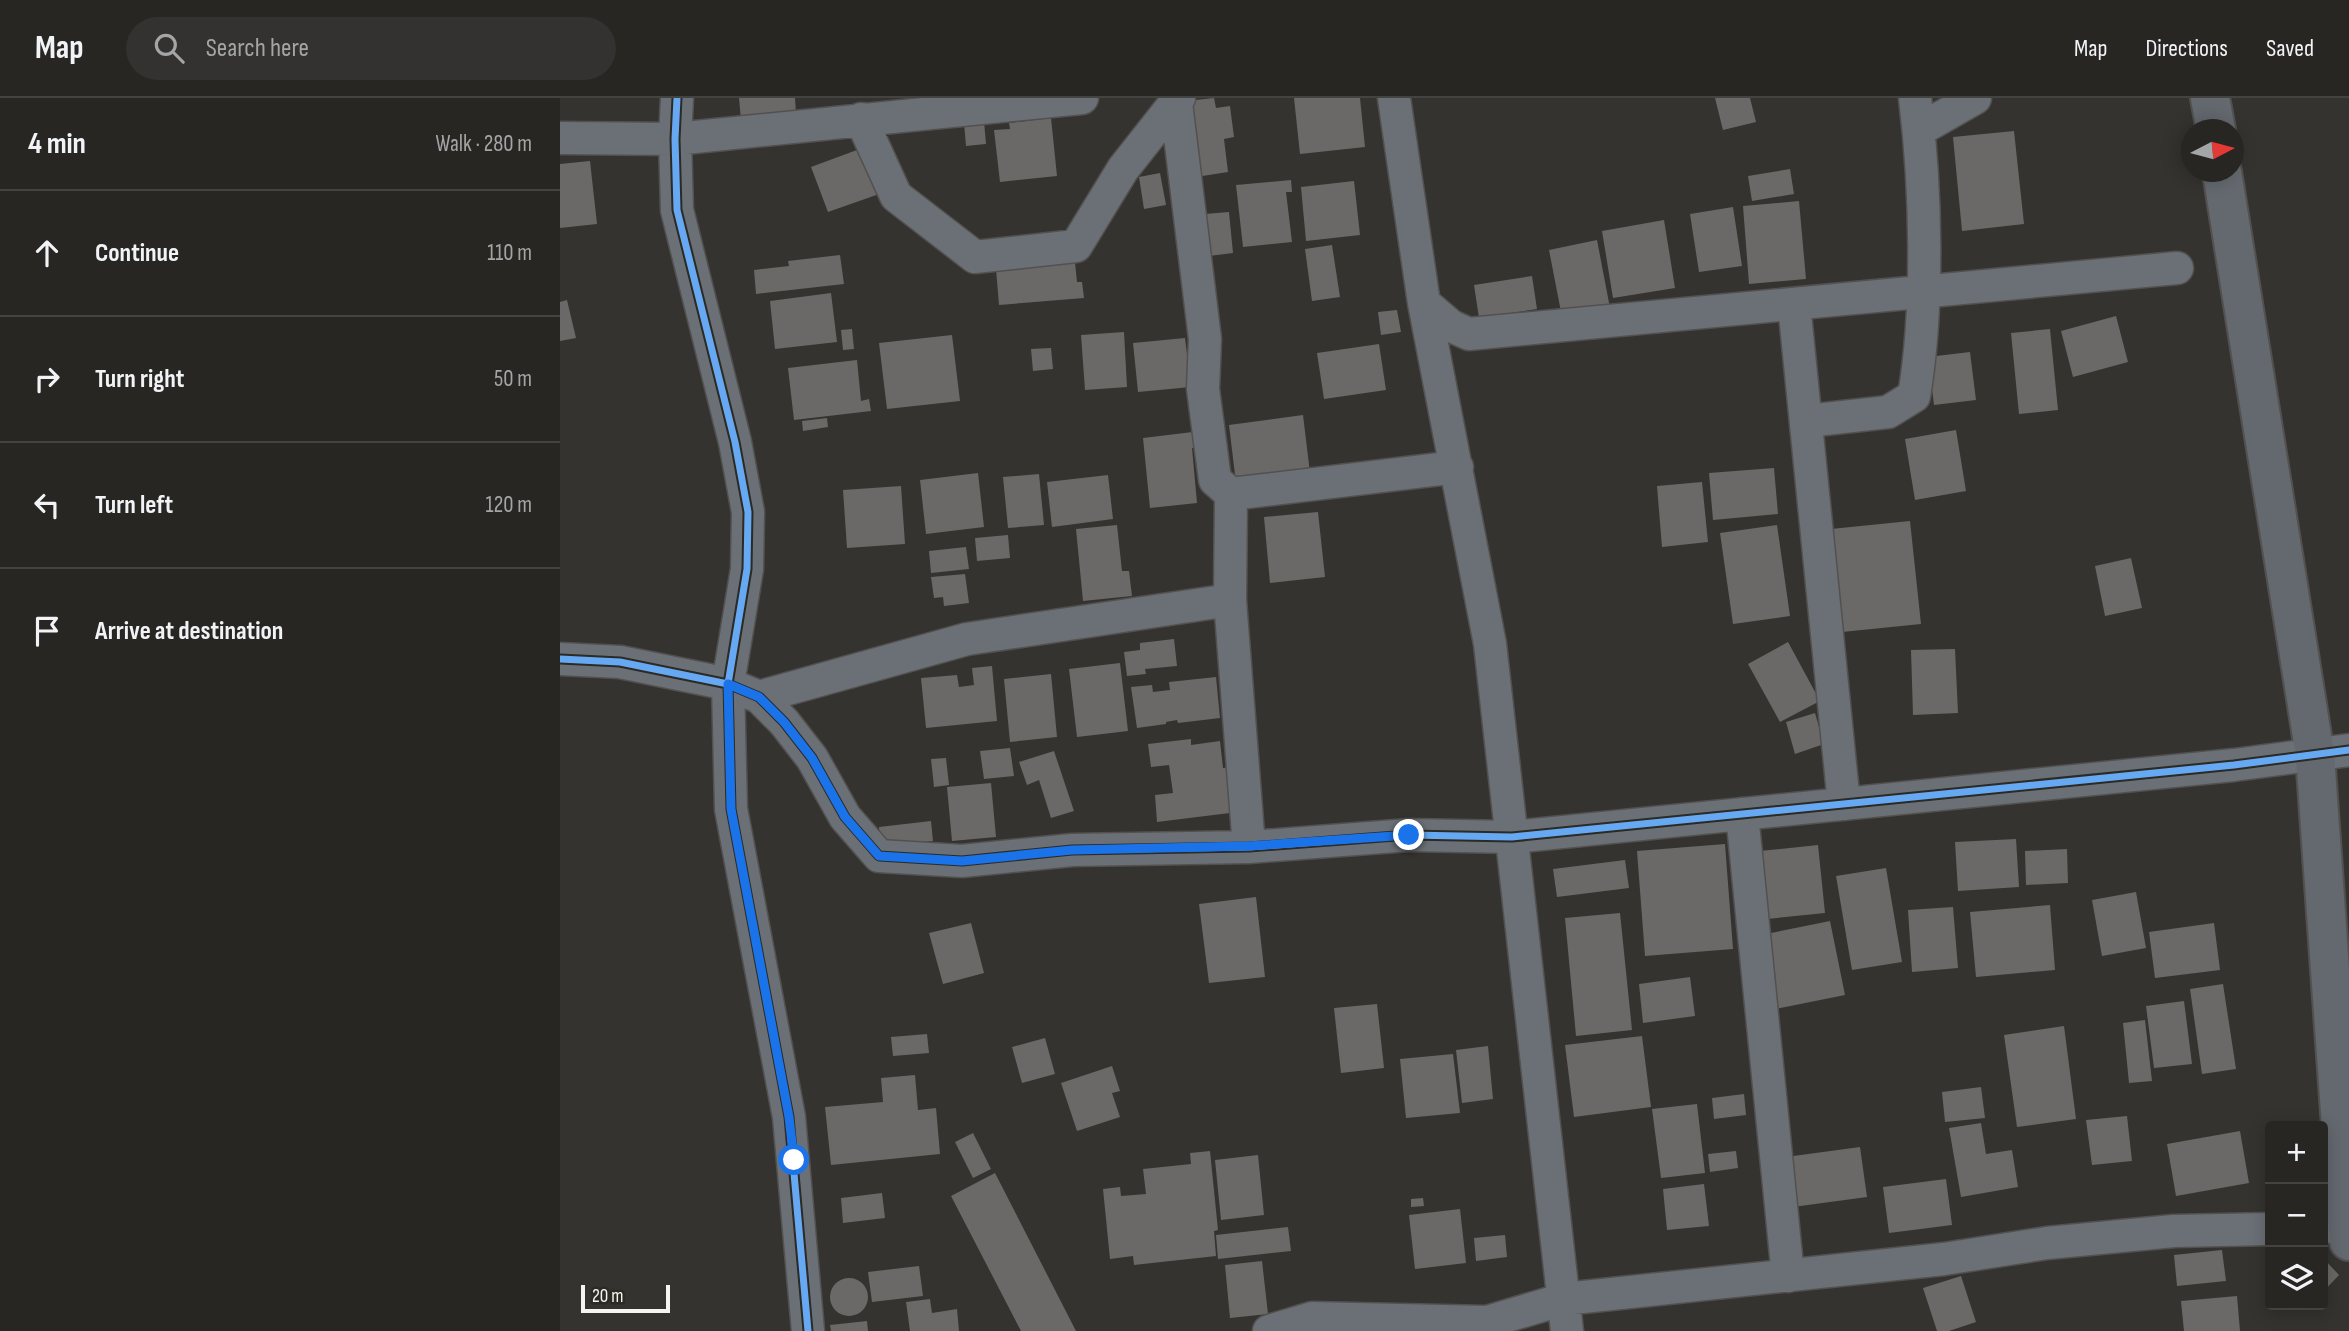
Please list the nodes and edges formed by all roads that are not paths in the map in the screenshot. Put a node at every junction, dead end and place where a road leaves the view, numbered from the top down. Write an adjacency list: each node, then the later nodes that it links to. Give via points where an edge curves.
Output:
1 (677, 98): 12 (street)
2 (1082, 98): 8 (street)
3 (1394, 98): 16 (street)
4 (1915, 98): 10 (street)
5 (1975, 98): 10 (street)
6 (2210, 98): 9 (street)
7 (1177, 101): 8 (street, via 1123,169 1076,246 975,257 896,196); 20 (street, via 1205,338 1203,389 1213,467 1215,480)
8 (861, 119): 12 (street)
9 (2214, 119)
10 (1919, 130): 15 (street)
11 (560, 138): 12 (street)
12 (675, 139): 23 (street, via 677,210 748,512 747,569)
13 (2224, 182): 25 (street)
14 (2177, 268): 15 (street)
15 (1922, 292): 17 (street); 18 (street, via 1914,396 1888,412)
16 (1424, 303): 17 (street, via 1451,326 1469,334); 19 (street)
17 (1794, 304): 18 (street)
18 (1807, 421): 26 (street)
19 (1457, 467): 20 (street); 28 (street, via 1490,644)
20 (1231, 494): 21 (street)
21 (1230, 600): 24 (street, via 967,639); 29 (street)
22 (560, 659): 23 (street, via 620,662)
23 (728, 684): 24 (street); 34 (street, via 731,809 789,1117)
24 (759, 697): 29 (street, via 812,758 845,817 879,856 962,861 1072,850)
25 (2332, 753): 26 (street); 31 (street)
26 (1844, 804): 27 (street)
27 (1741, 814): 28 (street); 32 (street)
28 (1512, 837): 29 (street, via 1409,835); 33 (street)
29 (1249, 846)
30 (2265, 1229): 32 (street, via 2174,1231 2048,1243)
31 (2342, 1230)
32 (1788, 1276): 33 (street)
33 (1564, 1299): 35 (street, via 1487,1322 1312,1318); 36 (street)
34 (808, 1331)
35 (1269, 1331)
36 (1567, 1331)

